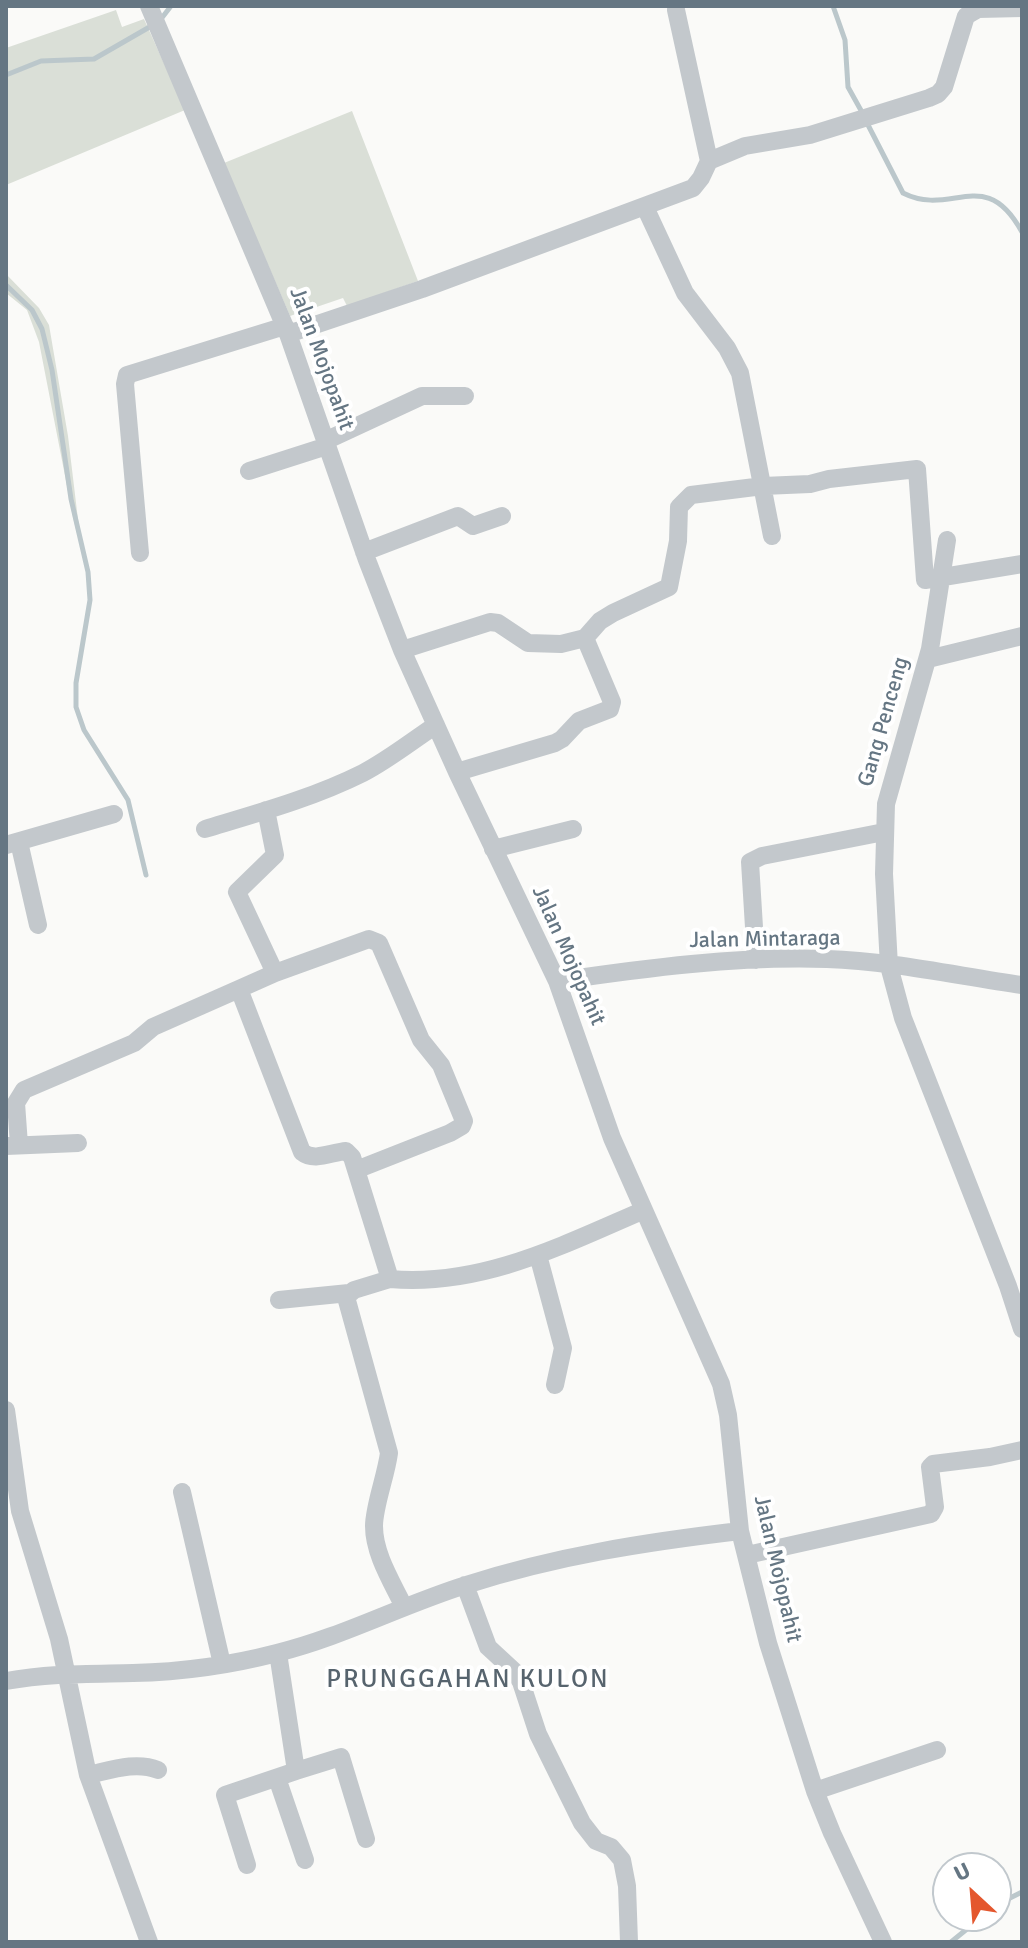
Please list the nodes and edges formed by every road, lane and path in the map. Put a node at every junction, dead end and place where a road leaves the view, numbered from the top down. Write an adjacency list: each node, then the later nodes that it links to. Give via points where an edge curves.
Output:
1 (149, 6): 7 (street, Jalan Mojopahit)
2 (1022, 8): 4 (street)
3 (676, 10): 5 (street)
4 (964, 11): 5 (street, via 938,94 810,135 745,146)
5 (709, 161): 6 (street, via 693,188)
6 (645, 207): 7 (street, via 422,289); 11 (street, via 685,293 740,373)
7 (287, 330): 9 (street, Jalan Mojopahit); 16 (street, via 127,375)
8 (465, 396): 9 (street, via 422,396)
9 (326, 443): 10 (street); 15 (street, Jalan Mojopahit)
10 (249, 471)
11 (763, 486): 13 (street); 17 (street, via 917,469 925,580); 19 (street, via 685,498 679,507 669,587 613,613)
12 (502, 516): 15 (street, via 473,526 458,516)
13 (772, 536)
14 (947, 540): 21 (street, Gang Penceng)
15 (364, 552): 20 (street, Jalan Mojopahit)
16 (140, 553)
17 (1022, 564)
18 (1022, 636): 21 (street)
19 (585, 638): 20 (street, via 528,643 490,622); 23 (street, via 612,702 610,709 579,721 555,743)
20 (402, 650): 22 (street, Jalan Mojopahit)
21 (928, 659): 28 (street, Gang Penceng, via 891,778)
22 (436, 725): 23 (street, Jalan Mojopahit); 24 (street, via 367,771)
23 (457, 772): 30 (street, Jalan Mojopahit)
24 (266, 810): 26 (street); 34 (street, via 275,855 237,892)
25 (114, 814): 29 (street)
26 (205, 829)
27 (573, 829): 30 (street)
28 (884, 832): 32 (street, via 753,859 749,867); 33 (street, Gang Penceng)
29 (13, 843): 31 (street)
30 (493, 849): 35 (street, Jalan Mojopahit)
31 (38, 925)
32 (756, 960): 33 (street, Jalan Mintaraga, via 831,959); 35 (street, Jalan Mintaraga)
33 (889, 966): 36 (street, Jalan Mintaraga); 44 (street, Gang Penceng, via 908,1032)
34 (275, 973): 37 (street); 40 (street, via 375,939 463,1117 462,1126 450,1133)
35 (557, 981): 41 (street, Jalan Mojopahit)
36 (1022, 985)
37 (239, 989): 39 (street, via 20,1093); 40 (street, via 302,1152 314,1157 346,1151)
38 (78, 1143): 39 (street)
39 (12, 1145)
40 (356, 1170): 43 (street)
41 (642, 1211): 42 (street); 52 (street, Jalan Mojopahit, via 721,1384)
42 (538, 1255): 43 (street, via 470,1276); 48 (street, via 563,1348)
43 (390, 1279): 45 (street)
44 (1015, 1282): 47 (street, Gang Penceng)
45 (349, 1293): 46 (street); 55 (street, via 347,1305 389,1453 375,1542)
46 (279, 1300)
47 (1022, 1329)
48 (555, 1385)
49 (6, 1410): 58 (street, via 20,1511)
50 (1022, 1450): 53 (street, via 933,1464 931,1514)
51 (182, 1492): 57 (street)
52 (740, 1531): 53 (street, Jalan Mojopahit); 54 (street, via 598,1550)
53 (747, 1555): 65 (street, Jalan Mojopahit, via 768,1643)
54 (465, 1585): 55 (street); 70 (street, via 482,1637 518,1677 538,1734 582,1823 622,1860)
55 (404, 1607): 56 (street)
56 (278, 1653): 57 (street); 62 (street)
57 (222, 1664): 58 (street)
58 (67, 1673): 59 (street); 63 (street)
59 (6, 1681)
60 (937, 1750): 65 (street)
61 (158, 1770): 63 (street, via 137,1766)
62 (296, 1771): 64 (street); 66 (street, via 341,1757)
63 (88, 1775): 69 (street)
64 (277, 1778): 67 (street); 68 (street, via 225,1795)
65 (815, 1791): 71 (street, Jalan Mojopahit)
66 (366, 1839)
67 (305, 1860)
68 (247, 1865)
69 (149, 1942)
70 (629, 1942)
71 (883, 1942)

